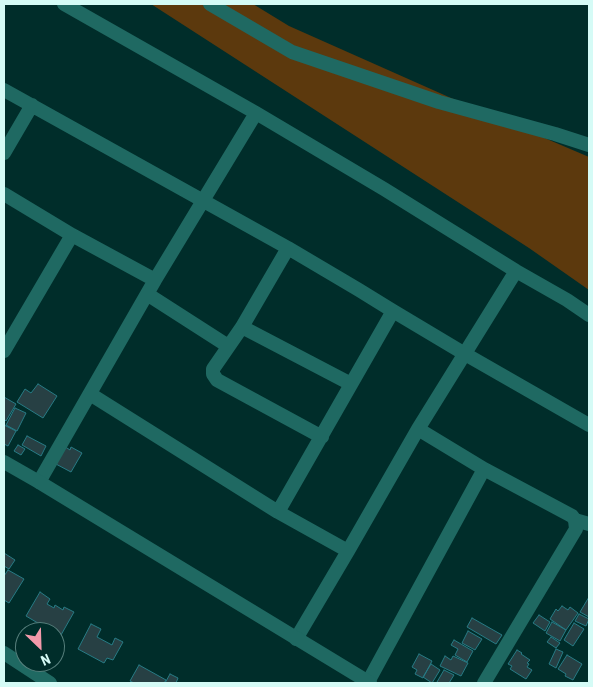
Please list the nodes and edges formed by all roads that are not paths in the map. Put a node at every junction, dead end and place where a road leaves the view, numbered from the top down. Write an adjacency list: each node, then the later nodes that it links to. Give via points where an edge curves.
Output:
1 (64, 4): 5 (street)
2 (210, 4): 6 (street, via 292,52 439,102)
3 (4, 90): 4 (street)
4 (32, 105): 7 (street); 9 (street)
5 (256, 113): 9 (street); 12 (street)
6 (589, 145)
7 (4, 153)
8 (4, 194): 10 (street)
9 (202, 201): 11 (street); 13 (street)
10 (72, 234): 13 (street); 19 (street)
11 (288, 248): 15 (street); 17 (street)
12 (516, 272): 16 (street); 20 (street)
13 (155, 280): 14 (street)
14 (147, 294): 18 (street); 22 (street)
15 (393, 312): 20 (street); 21 (street)
16 (589, 315)
17 (242, 327): 18 (street); 21 (street)
18 (228, 346): 25 (street, via 213,369 214,378)
19 (4, 350)
20 (465, 354): 23 (street); 24 (street)
21 (351, 384): 25 (street)
22 (90, 394): 28 (street); 29 (street)
23 (589, 425)
24 (418, 429): 27 (street); 32 (street)
25 (322, 437): 29 (street)
26 (4, 462): 28 (street)
27 (484, 469): 30 (street); 36 (street)
28 (39, 482): 33 (street)
29 (278, 512): 32 (street)
30 (576, 520): 31 (street); 37 (street, via 576,529)
31 (589, 524)
32 (348, 551): 33 (street)
33 (296, 639): 36 (street)
34 (4, 653): 35 (street)
35 (50, 683)
36 (369, 683)
37 (484, 683)

